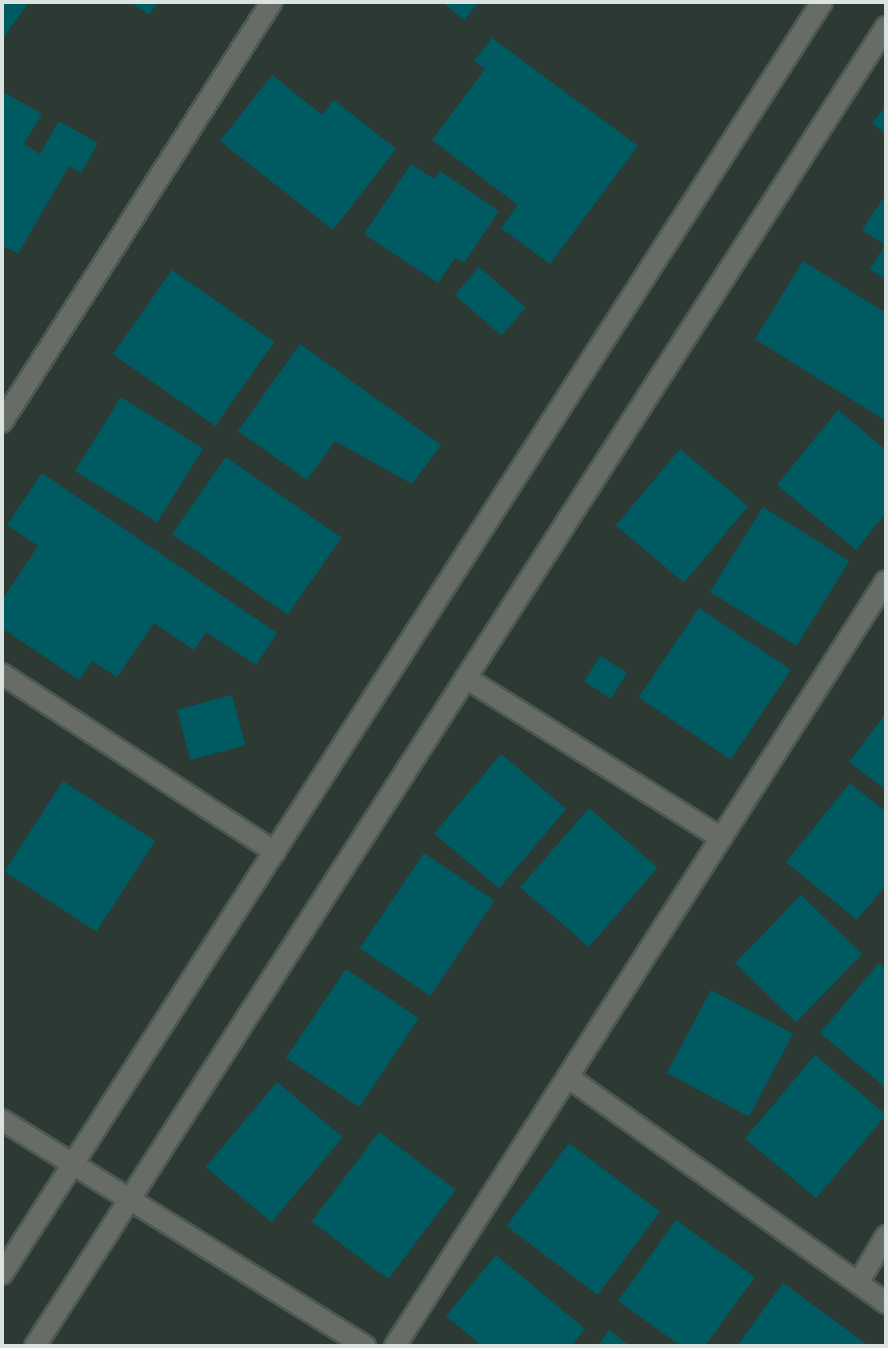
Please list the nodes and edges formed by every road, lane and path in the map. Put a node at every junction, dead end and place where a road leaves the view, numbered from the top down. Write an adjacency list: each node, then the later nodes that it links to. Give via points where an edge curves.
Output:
1 (272, 2): 4 (street)
2 (822, 2): 9 (street)
3 (886, 27): 7 (street)
4 (2, 422)
5 (886, 581): 8 (street)
6 (2, 674): 9 (street)
7 (466, 678): 8 (street); 13 (street)
8 (721, 838): 10 (street)
9 (275, 852): 12 (street)
10 (568, 1077): 16 (street); 20 (street)
11 (2, 1120): 12 (street)
12 (72, 1165): 13 (street); 15 (street)
13 (129, 1201): 18 (street); 19 (street)
14 (886, 1236): 16 (street)
15 (2, 1274)
16 (858, 1283): 17 (street)
17 (886, 1303)
18 (35, 1346)
19 (365, 1346)
20 (395, 1346)

